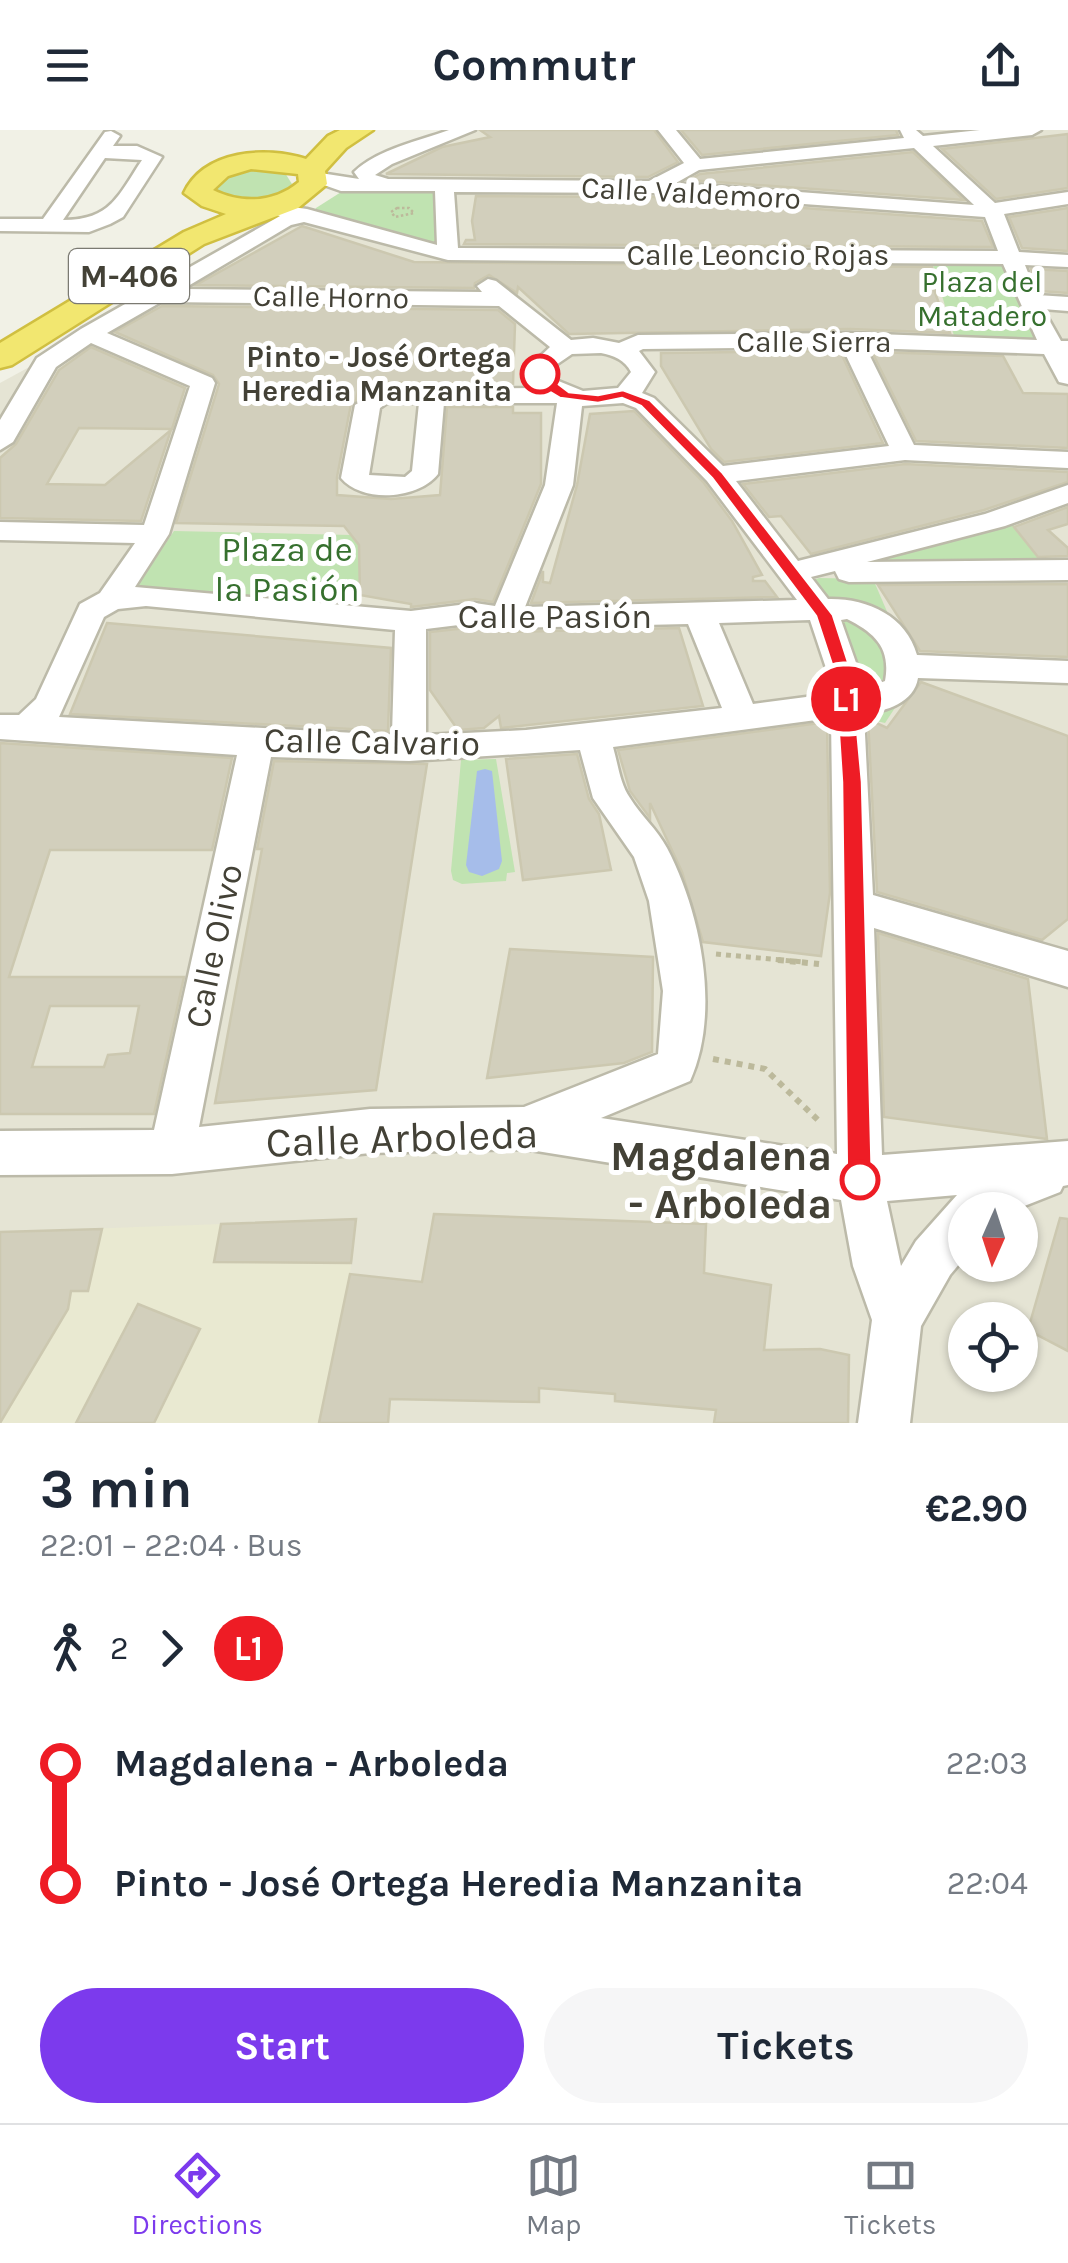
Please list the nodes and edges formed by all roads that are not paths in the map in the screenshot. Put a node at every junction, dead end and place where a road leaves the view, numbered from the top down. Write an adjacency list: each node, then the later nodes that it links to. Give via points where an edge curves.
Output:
1 (116, 130): 9 (street)
2 (321, 130): 10 (highway, M-406)
3 (360, 130): 12 (highway, M-406, via 337,142)
4 (466, 130): 13 (street, via 364,172 374,182)
5 (667, 130): 11 (street)
6 (1032, 130): 7 (street)
7 (913, 136): 11 (street); 19 (street)
8 (138, 141): 9 (street); 22 (street, via 154,157 116,213 90,226)
9 (100, 152): 22 (street)
10 (252, 161): 12 (highway, M-406, via 292,163); 16 (highway, M-406, via 221,168 203,180)
11 (695, 165): 15 (street)
12 (312, 174): 13 (street, Calle Valdemoro, via 332,184); 18 (highway, M-406, via 313,184 299,196)
13 (396, 184): 14 (street, Calle Valdemoro)
14 (444, 186): 15 (street, Calle Valdemoro); 23 (street)
15 (653, 187): 19 (street, Calle Valdemoro)
16 (198, 193): 18 (highway, via 215,204); 30 (highway, M-406, via 155,236)
17 (1068, 198): 19 (street, Calle Valdemoro)
18 (268, 207): 20 (street); 36 (highway, M-406, via 194,238)
19 (993, 212): 24 (street)
20 (307, 216): 23 (street); 26 (street, via 284,221)
21 (0, 224): 22 (street)
22 (49, 225)
23 (448, 254): 24 (street, Calle Leoncio Rojas); 27 (street)
24 (1008, 258): 25 (street, Calle Leoncio Rojas); 28 (street)
25 (1068, 261)
26 (158, 295): 27 (street, Calle Horno); 31 (street)
27 (503, 299): 34 (street)
28 (1028, 301): 29 (street); 33 (street)
29 (1068, 304)
30 (0, 333)
31 (89, 334): 41 (street, via 46,363); 47 (street, via 202,383)
32 (850, 340): 33 (street, Calle Sierra); 35 (street, Calle Sierra, via 638,342); 42 (street)
33 (1059, 347): 37 (street)
34 (566, 348): 35 (street, Calle Sierra); 39 (street, via 540,366 544,383)
35 (621, 350): 38 (street, via 643,372)
36 (0, 358)
37 (1068, 378)
38 (623, 394): 39 (street); 44 (street, via 646,403)
39 (568, 396): 40 (street); 53 (street, via 558,485)
40 (432, 397)
41 (0, 442)
42 (905, 452): 43 (street); 44 (street)
43 (1068, 460)
44 (717, 475): 49 (street)
45 (1068, 492): 49 (street, via 995,520)
46 (0, 531): 47 (street)
47 (155, 534): 50 (street)
48 (1068, 570): 49 (street)
49 (793, 572): 51 (street)
50 (111, 600): 54 (street, via 146,596); 59 (street, via 91,611 50,706)
51 (823, 612): 52 (street, Calle Pasión); 55 (street, Calle Pasión, via 852,609 882,623); 57 (street)
52 (700, 616): 53 (street, Calle Pasión); 58 (street)
53 (505, 618): 54 (street, Calle Pasión, via 475,613)
54 (410, 621): 62 (street)
55 (905, 666): 56 (street); 57 (street, Calle Calvario, via 900,687 878,700)
56 (1068, 672)
57 (846, 701): 58 (street, Calle Calvario); 63 (street)
58 (742, 717): 60 (street, Calle Calvario)
59 (14, 728): 61 (street, Calle Calvario)
60 (594, 738): 62 (street, Calle Calvario); 65 (street, via 612,799 651,853 673,918 683,993 680,1054 674,1066)
61 (257, 741): 62 (street, Calle Calvario); 66 (street, Calle Olivo)
62 (409, 748)
63 (855, 906): 64 (street); 69 (street)
64 (1068, 970)
65 (524, 1128): 66 (street, Calle Arboleda, via 370,1131); 69 (street, Calle Arboleda)
66 (172, 1152): 67 (street, Calle Arboleda)
67 (0, 1153)
68 (1068, 1165): 69 (street, Calle Arboleda); 70 (street)
69 (860, 1180): 72 (street)
70 (999, 1192)
71 (948, 1241): 72 (street)
72 (897, 1320): 73 (street)
73 (884, 1423)

